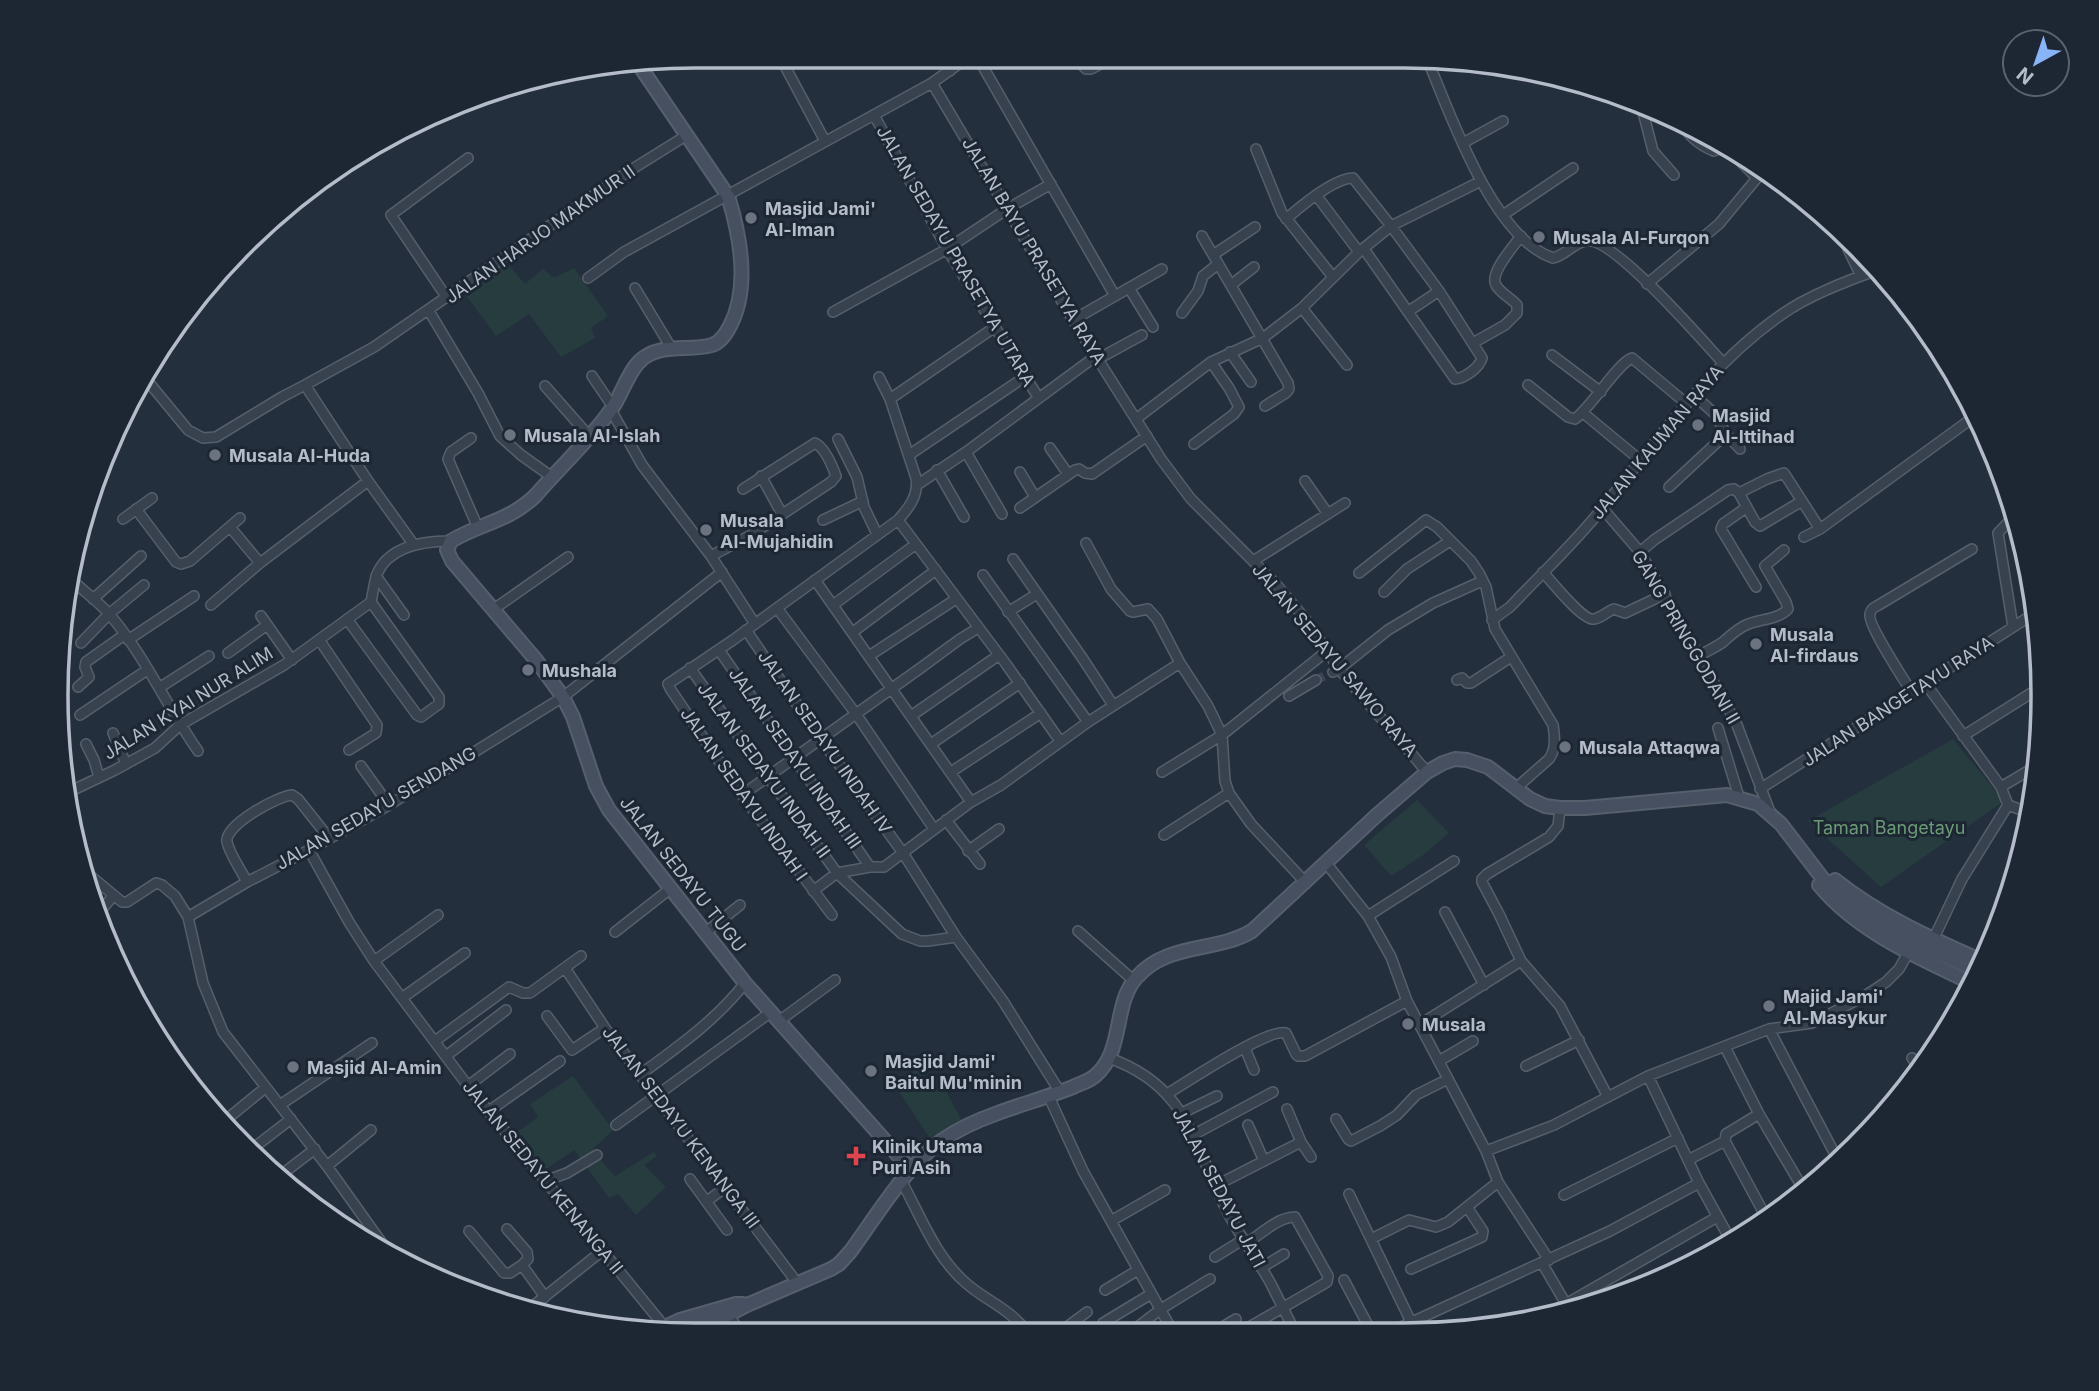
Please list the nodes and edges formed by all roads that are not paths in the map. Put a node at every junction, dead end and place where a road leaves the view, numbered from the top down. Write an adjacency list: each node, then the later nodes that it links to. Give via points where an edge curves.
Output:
1 (785, 68): 13 (street)
2 (948, 68): 7 (street)
3 (954, 68): 7 (street)
4 (984, 68): 21 (street)
5 (1432, 69): 14 (street)
6 (643, 71): 12 (street)
7 (950, 71): 8 (street)
8 (932, 83): 9 (street); 24 (street, JALAN BAYU PRASETYA RAYA)
9 (874, 115): 13 (street); 31 (street, JALAN SEDAYU PRASETYA UTARA)
10 (1644, 116): 18 (street, via 1653,151)
11 (1503, 121): 14 (street)
12 (687, 135): 23 (street); 48 (street, JALAN HARJO MAKMUR II)
13 (825, 141): 23 (street)
14 (1463, 143): 20 (street)
15 (1256, 149): 26 (street)
16 (468, 158): 48 (street, via 391,215)
17 (1573, 168): 25 (street)
18 (1675, 176)
19 (1757, 178): 42 (street, via 1719,224)
20 (1481, 180): 25 (street); 27 (street)
21 (1051, 184): 24 (street); 47 (street)
22 (1316, 195): 26 (street); 27 (street, via 1351,177); 32 (street)
23 (728, 196): 41 (street, via 675,222); 60 (street, via 740,260 739,306 718,342)
24 (1007, 209): 31 (street); 54 (street, JALAN BAYU PRASETYA RAYA)
25 (1503, 215): 30 (street)
26 (1286, 219): 40 (street)
27 (1391, 226): 32 (street); 46 (street)
28 (1255, 227): 33 (street)
29 (1202, 236): 33 (street)
30 (1521, 236): 42 (street, via 1553,258 1591,240 1626,262); 59 (street, via 1494,277 1496,285 1517,305 1517,313)
31 (947, 249): 51 (street); 55 (street, JALAN SEDAYU PRASETYA UTARA)
32 (1361, 250): 40 (street); 52 (street)
33 (1213, 255): 35 (street)
34 (1851, 257): 39 (street)
35 (1218, 264): 43 (street); 53 (street, via 1203,276)
36 (1254, 267): 43 (street)
37 (1162, 269): 45 (street)
38 (1868, 274): 39 (street, JALAN KAUMAN RAYA)
39 (1861, 276): 65 (street, JALAN KAUMAN RAYA, via 1782,314)
40 (1333, 277): 49 (street)
41 (588, 278)
42 (1647, 284): 65 (street)
43 (1231, 285): 58 (street)
44 (635, 288): 60 (street)
45 (1129, 288): 47 (street); 56 (street)
46 (1439, 291): 52 (street); 59 (street)
47 (1115, 296): 54 (street)
48 (447, 298): 50 (street, JALAN HARJO MAKMUR II)
49 (1302, 308): 58 (street); 66 (street)
50 (429, 311): 72 (street); 100 (street, JALAN HARJO MAKMUR II, via 500,436)
51 (833, 312)
52 (1409, 312): 59 (street, via 1456,380 1481,362)
53 (1182, 313)
54 (1073, 320): 63 (street, JALAN BAYU PRASETYA RAYA)
55 (995, 327): 68 (street, JALAN SEDAYU PRASETYA UTARA); 78 (street)
56 (1153, 327)
57 (1142, 335): 63 (street)
58 (1263, 338): 61 (street); 80 (street, via 1289,386)
59 (1473, 343)
60 (673, 349): 81 (street, via 640,361)
61 (1230, 352): 64 (street); 70 (street)
62 (1552, 355): 75 (street)
63 (1097, 357): 77 (street); 83 (street, JALAN BAYU PRASETYA RAYA)
64 (1211, 362): 83 (street); 90 (street, via 1239,407)
65 (1723, 363): 76 (street, JALAN KAUMAN RAYA)
66 (1347, 365)
67 (592, 376): 81 (street)
68 (1026, 376): 77 (street, JALAN SEDAYU PRASETYA UTARA); 94 (street)
69 (879, 377): 78 (street)
70 (1251, 382)
71 (151, 385): 72 (street, via 188,430 202,438 216,437)
72 (305, 385): 101 (street)
73 (1528, 385): 82 (street, via 1568,417 1575,419)
74 (545, 386): 86 (street)
75 (1601, 392): 79 (street, via 1632,358); 82 (street)
76 (1695, 396): 79 (street, JALAN KAUMAN RAYA); 85 (street, via 1715,414)
77 (1038, 397): 93 (street)
78 (890, 399): 94 (street)
79 (1687, 404): 95 (street, JALAN KAUMAN RAYA)
80 (1265, 406)
81 (612, 408): 86 (street); 140 (street, via 642,465)
82 (1582, 412): 95 (street)
83 (1136, 419): 87 (street, JALAN SEDAYU SAWO RAYA)
84 (1968, 421): 127 (street)
85 (1726, 434): 92 (street); 104 (street)
86 (589, 436): 100 (street)
87 (1147, 436): 98 (street, via 1091,474 1079,469); 142 (street, JALAN SEDAYU SAWO RAYA, via 1191,499)
88 (471, 438): 126 (street, via 448,459)
89 (838, 439): 109 (street)
90 (1194, 444)
91 (1049, 448): 98 (street)
92 (1740, 449)
93 (966, 452): 96 (street); 117 (street)
94 (909, 455): 103 (street)
95 (1640, 460): 115 (street, JALAN KAUMAN RAYA)
96 (937, 470): 103 (street); 119 (street)
97 (1020, 472): 107 (street)
98 (1068, 474): 107 (street)
99 (761, 476): 105 (street); 116 (street); 116 (street, via 815,443 836,474)
100 (552, 477): 126 (street, via 523,509)
101 (368, 481): 134 (street); 143 (street)
102 (1305, 481): 118 (street)
103 (917, 485): 123 (street, via 913,501)
104 (1669, 487)
105 (743, 489)
106 (1738, 493): 110 (street, via 1784,473); 112 (street); 137 (street, via 1728,490)
107 (1035, 497): 113 (street)
108 (152, 498): 114 (street)
109 (863, 501): 122 (street); 128 (street)
110 (1802, 501): 112 (street, via 1760,526); 127 (street)
111 (1345, 503): 118 (street)
112 (1747, 507): 154 (street, via 1721,529)
113 (1020, 508)
114 (136, 509): 121 (street); 125 (street, via 181,564)
115 (1603, 509): 137 (street, GANG PRINGGODANI II); 146 (street, JALAN KAUMAN RAYA)
116 (782, 514): 140 (street)
117 (1002, 514)
118 (1328, 514): 142 (street)
119 (964, 517)
120 (240, 518): 125 (street)
121 (123, 519)
122 (823, 520)
123 (898, 520): 128 (street); 133 (street)
124 (2006, 524): 173 (street, via 1998,533)
125 (230, 527): 143 (street)
126 (478, 528): 130 (street)
127 (1819, 528): 129 (street)
128 (877, 534): 150 (street)
129 (1804, 537)
130 (451, 541): 134 (street); 165 (street, JALAN SEDAYU TUGU, via 447,550 452,561)
131 (1450, 541): 147 (street, via 1424,521); 151 (street, via 1471,561); 155 (street, via 1407,569)
132 (1086, 543): 189 (street, via 1111,589 1130,611 1145,608 1153,614)
133 (916, 544): 144 (street); 163 (street)
134 (414, 545): 149 (street, via 392,556)
135 (1972, 549): 200 (street, via 1870,612 1875,630)
136 (1784, 550): 186 (street, via 1765,566 1786,602 1786,612 1746,624)
137 (1640, 552): 157 (street, GANG PRINGGODANI II)
138 (141, 556): 159 (street)
139 (569, 556): 165 (street)
140 (711, 556): 145 (street)
141 (1013, 559): 156 (street)
142 (1253, 561): 181 (street, JALAN SEDAYU SAWO RAYA, via 1307,621)
143 (260, 563): 162 (street)
144 (936, 570): 160 (street); 176 (street)
145 (722, 572): 172 (street); 203 (street, JALAN SEDAYU SENDANG)
146 (1543, 572): 157 (street, via 1590,620 1614,609 1625,613); 171 (street, JALAN KAUMAN RAYA)
147 (1359, 573)
148 (983, 575): 166 (street)
149 (376, 576): 161 (street); 168 (street)
150 (815, 580): 163 (street); 164 (street)
151 (1482, 581): 171 (street); 192 (street, via 1388,629)
152 (144, 585): 167 (street)
153 (78, 586): 159 (street)
154 (1756, 587)
155 (1384, 592)
156 (1037, 594): 166 (street); 204 (street)
157 (1665, 594): 186 (street, GANG PRINGGODANI II)
158 (194, 596): 177 (street)
159 (93, 599): 167 (street)
160 (956, 599): 174 (street); 185 (street)
161 (371, 602): 169 (street, JALAN KYAI NUR ALIM); 169 (street, via 439,697 439,704 423,716 415,714)
162 (211, 605)
163 (833, 605): 176 (street)
164 (777, 608): 172 (street); 206 (street)
165 (494, 609): 203 (street, JALAN SEDAYU TUGU)
166 (1009, 612): 209 (street)
167 (110, 614): 177 (street); 179 (street)
168 (404, 615)
169 (347, 619): 178 (street, JALAN KYAI NUR ALIM)
170 (2026, 619): 173 (street, JALAN BANGETAYU RAYA)
171 (1492, 620): 187 (street)
172 (755, 624): 175 (street)
173 (2013, 627): 196 (street, JALAN BANGETAYU RAYA)
174 (978, 628): 183 (street); 199 (street)
175 (746, 630): 180 (street); 215 (street, JALAN SEDAYU INDAH IV)
176 (852, 632): 185 (street)
177 (126, 638): 191 (street); 197 (street, via 86,662 89,677)
178 (320, 641): 188 (street, JALAN KYAI NUR ALIM); 219 (street, via 377,724 374,735)
179 (81, 643)
180 (719, 650): 190 (street); 221 (street, JALAN SEDAYU INDAH III)
181 (1327, 651): 192 (street, JALAN SEDAYU SAWO RAYA); 213 (street)
182 (229, 653): 188 (street, via 264,621)
183 (999, 655): 195 (street); 208 (street)
184 (209, 656): 198 (street)
185 (869, 656): 199 (street)
186 (1699, 656): 233 (street, GANG PRINGGODANI II, via 1737,725)
187 (1511, 657): 194 (street, via 1471,683); 232 (street, via 1548,715 1555,735 1549,760)
188 (292, 660): 210 (street, JALAN KYAI NUR ALIM)
189 (1180, 663): 204 (street); 213 (street)
190 (690, 668): 228 (street, JALAN SEDAYU INDAH II); 235 (street, JALAN SEDAYU INDAH I, via 669,683 669,688)
191 (147, 670): 198 (street); 207 (street)
192 (1336, 670): 226 (street, JALAN SEDAYU SAWO RAYA)
193 (1316, 680): 202 (street)
194 (1457, 680)
195 (1020, 683): 205 (street); 218 (street)
196 (1926, 684): 200 (street, JALAN BANGETAYU RAYA); 214 (street)
197 (78, 687)
198 (159, 688): 210 (street)
199 (893, 688): 206 (street); 208 (street)
200 (1912, 693): 233 (street, JALAN BANGETAYU RAYA)
201 (2031, 693): 214 (street)
202 (1289, 696)
203 (563, 697): 239 (street, JALAN SEDAYU SENDANG); 260 (street, JALAN SEDAYU TUGU, via 602,799)
204 (1113, 705): 209 (street)
205 (1041, 713): 216 (street); 224 (street)
206 (856, 714): 215 (street); 244 (street)
207 (80, 715)
208 (911, 716): 218 (street)
209 (1088, 722): 216 (street)
210 (180, 725): 220 (street); 222 (street, JALAN KYAI NUR ALIM, via 162,743)
211 (1718, 728): 236 (street)
212 (113, 733): 222 (street)
213 (1222, 735): 225 (street); 234 (street)
214 (1963, 736): 230 (street)
215 (820, 738): 221 (street); 250 (street, JALAN SEDAYU INDAH IV)
216 (1060, 741): 237 (street)
217 (86, 744): 229 (street)
218 (931, 744): 224 (street)
219 (349, 750)
220 (198, 751)
221 (794, 758): 228 (street); 255 (street, JALAN SEDAYU INDAH III)
222 (126, 764): 229 (street, JALAN KYAI NUR ALIM)
223 (361, 766): 239 (street)
224 (951, 772): 237 (street)
225 (1162, 772)
226 (1427, 772): 232 (street, via 1455,759 1467,760 1488,767); 253 (street)
227 (2025, 772): 230 (street)
228 (769, 776): 235 (street); 256 (street, JALAN SEDAYU INDAH II)
229 (99, 777): 231 (street, JALAN KYAI NUR ALIM)
230 (2001, 787): 238 (street)
231 (76, 789)
232 (1516, 789): 240 (street, via 1545,806)
233 (1760, 789): 242 (street, GANG PRINGGODANI II)
234 (1229, 793): 246 (street); 259 (street)
235 (742, 795): 261 (street, JALAN SEDAYU INDAH I)
236 (1739, 797): 240 (street); 242 (street)
237 (971, 802): 243 (street)
238 (2008, 804): 241 (street); 274 (street, via 1962,879)
239 (389, 805): 247 (street, JALAN SEDAYU SENDANG)
240 (1560, 808): 280 (street, via 1558,826 1549,837 1482,879)
241 (2020, 809)
242 (1770, 813): 251 (street)
243 (946, 820): 244 (street); 249 (street)
244 (934, 829): 250 (street)
245 (999, 829): 249 (street)
246 (1164, 835)
247 (329, 838): 248 (street, JALAN SEDAYU SENDANG); 258 (street, via 298,799 292,794 283,796 237,823 229,833 227,843)
248 (309, 850): 258 (street, JALAN SEDAYU SENDANG); 279 (street, JALAN SEDAYU KENANGA II)
249 (968, 851): 254 (street)
250 (903, 853): 255 (street, via 884,867); 273 (street, JALAN SEDAYU INDAH IV)
251 (1805, 856): 274 (street, via 1874,909); 276 (street, via 1811,873 1834,901); 281 (street, via 1847,901 1922,946)
252 (1454, 861): 268 (street)
253 (1326, 863): 259 (street); 268 (street)
254 (980, 864)
255 (870, 867): 256 (street)
256 (837, 873): 261 (street); 273 (street, JALAN SEDAYU INDAH II, via 902,934 920,941)
257 (98, 882): 262 (street)
258 (247, 882): 269 (street, JALAN SEDAYU SENDANG)
259 (1306, 883): 285 (street, via 1245,935 1161,958)
260 (670, 889): 271 (street); 272 (street, JALAN SEDAYU TUGU)
261 (813, 891): 267 (street, JALAN SEDAYU INDAH I)
262 (113, 896): 264 (street); 269 (street, via 124,903 156,883 175,896)
263 (740, 905): 272 (street)
264 (105, 906)
265 (1445, 912): 287 (street)
266 (438, 915): 279 (street)
267 (832, 915)
268 (1368, 916): 289 (street, via 1391,957)
269 (188, 917): 313 (street, via 203,983 223,1032)
270 (1078, 931): 285 (street)
271 (615, 932)
272 (705, 933): 286 (street, JALAN SEDAYU TUGU)
273 (956, 937): 315 (street, JALAN SEDAYU INDAH IV, via 1003,1001)
274 (1933, 940): 278 (street)
275 (465, 953): 288 (street)
276 (1908, 953): 283 (street); 295 (street, via 1892,976 1863,997 1812,1023)
277 (581, 956): 282 (street)
278 (1973, 957)
279 (374, 961): 288 (street, JALAN SEDAYU KENANGA II)
280 (1521, 961): 287 (street); 296 (street, via 1560,1006)
281 (1969, 967)
282 (565, 968): 294 (street, JALAN SEDAYU KENANGA III); 297 (street, via 530,993 509,987)
283 (1963, 979)
284 (835, 980): 292 (street)
285 (1133, 980): 304 (street)
286 (745, 983): 292 (street, JALAN SEDAYU TUGU); 309 (street, via 700,1030)
287 (1484, 985): 293 (street)
288 (402, 998): 297 (street, JALAN SEDAYU KENANGA II)
289 (1407, 1001): 293 (street); 301 (street, via 1305,1056 1296,1054 1284,1032)
290 (506, 1010): 303 (street)
291 (547, 1016): 294 (street, via 572,1050)
292 (775, 1016): 317 (street); 345 (street, JALAN SEDAYU TUGU)
293 (1419, 1026): 305 (street)
294 (605, 1028): 309 (street, JALAN SEDAYU KENANGA III)
295 (1769, 1029): 300 (street); 338 (street)
296 (1579, 1040): 307 (street); 319 (street)
297 (435, 1041): 303 (street, JALAN SEDAYU KENANGA II)
298 (1473, 1041): 305 (street)
299 (372, 1043): 320 (street)
300 (1726, 1047): 310 (street); 324 (street)
301 (1245, 1048): 308 (street); 316 (street)
302 (510, 1054): 312 (street)
303 (446, 1056): 312 (street, JALAN SEDAYU KENANGA II)
304 (1109, 1058): 315 (street, via 1098,1074); 316 (street, JALAN SEDAYU JATI, via 1130,1066)
305 (1439, 1061): 311 (street)
306 (560, 1062): 322 (street)
307 (1526, 1066)
308 (1254, 1069)
309 (641, 1074): 317 (street, JALAN SEDAYU KENANGA III)
310 (1648, 1076): 319 (street); 332 (street)
311 (1448, 1079): 327 (street, via 1351,1140); 337 (street)
312 (468, 1086): 322 (street, JALAN SEDAYU KENANGA II)
313 (265, 1088): 320 (street); 325 (street)
314 (1273, 1092): 331 (street)
315 (1054, 1094): 345 (street, via 963,1128 939,1142); 361 (street, JALAN SEDAYU INDAH IV, via 1083,1171)
316 (1167, 1094): 323 (street, JALAN SEDAYU JATI)
317 (656, 1096): 328 (street); 353 (street, JALAN SEDAYU KENANGA III)
318 (1217, 1096): 323 (street)
319 (1608, 1097): 337 (street, via 1554,1125)
320 (280, 1105): 326 (street)
321 (1287, 1109): 334 (street)
322 (489, 1111): 347 (street, JALAN SEDAYU KENANGA II)
323 (1182, 1113): 331 (street, JALAN SEDAYU JATI)
324 (1759, 1114): 333 (street, via 1726,1134); 350 (street)
325 (231, 1116)
326 (291, 1119): 335 (street); 336 (street)
327 (1336, 1119)
328 (616, 1125)
329 (1248, 1125): 342 (street)
330 (371, 1130): 343 (street)
331 (1193, 1135): 352 (street, JALAN SEDAYU JATI)
332 (1678, 1138): 341 (street); 356 (street)
333 (1724, 1141): 341 (street); 359 (street)
334 (1301, 1142): 340 (street); 342 (street)
335 (258, 1144)
336 (315, 1149): 343 (street); 344 (street)
337 (1486, 1151): 349 (street)
338 (1834, 1152)
339 (597, 1155): 347 (street)
340 (1311, 1157)
341 (1688, 1160): 351 (street)
342 (1264, 1161): 352 (street)
343 (327, 1166): 366 (street)
344 (286, 1170)
345 (911, 1170): 348 (street)
346 (690, 1179): 357 (street)
347 (545, 1181): 369 (street, JALAN SEDAYU KENANGA II)
348 (902, 1182): 379 (street, via 839,1264); 395 (street, via 953,1271)
349 (1498, 1182): 358 (street); 372 (street)
350 (1799, 1182)
351 (1699, 1183): 360 (street); 372 (street)
352 (1215, 1186): 368 (street, JALAN SEDAYU JATI)
353 (726, 1187): 357 (street); 379 (street, JALAN SEDAYU KENANGA III)
354 (1165, 1190): 361 (street)
355 (1349, 1194): 367 (street)
356 (1564, 1195)
357 (707, 1201): 363 (street)
358 (1467, 1207): 367 (street, via 1436,1227 1409,1220); 375 (street, via 1483,1231 1482,1237)
359 (1762, 1210)
360 (1717, 1217): 365 (street); 383 (street)
361 (1111, 1221): 376 (street, JALAN SEDAYU INDAH IV)
362 (507, 1229): 373 (street, via 527,1252)
363 (727, 1230)
364 (469, 1231): 373 (street, via 504,1273)
365 (1726, 1233)
366 (377, 1236)
367 (1371, 1239): 404 (street)
368 (1246, 1241): 371 (street); 374 (street, JALAN SEDAYU JATI); 386 (street, via 1292,1216 1298,1219 1328,1279)
369 (602, 1251): 382 (street); 391 (street, JALAN SEDAYU KENANGA II)
370 (1284, 1254): 374 (street)
371 (1215, 1257)
372 (1546, 1261): 384 (street); 392 (street)
373 (522, 1265): 382 (street)
374 (1261, 1268): 386 (street, JALAN SEDAYU JATI)
375 (1411, 1269)
376 (1138, 1270): 380 (street); 381 (street, JALAN SEDAYU INDAH IV)
377 (1210, 1279): 387 (street)
378 (1345, 1280): 403 (street)
379 (799, 1284): 388 (street)
380 (1105, 1290)
381 (1151, 1294): 387 (street, JALAN SEDAYU INDAH IV); 397 (street)
382 (545, 1297): 385 (street)
383 (1577, 1298)
384 (1565, 1301)
385 (538, 1302)
386 (1283, 1308): 401 (street); 402 (street, JALAN SEDAYU JATI)
387 (1161, 1309): 398 (street); 399 (street, JALAN SEDAYU INDAH IV)
388 (727, 1310): 393 (street); 394 (street)
389 (1087, 1312): 396 (street)
390 (1236, 1319): 400 (street)
391 (657, 1321)
392 (1416, 1322)
393 (691, 1323)
394 (734, 1323)
395 (1020, 1323)
396 (1072, 1323)
397 (1103, 1323)
398 (1142, 1323)
399 (1168, 1323)
400 (1229, 1323)
401 (1257, 1323)
402 (1290, 1323)
403 (1367, 1323)
404 (1405, 1323)

